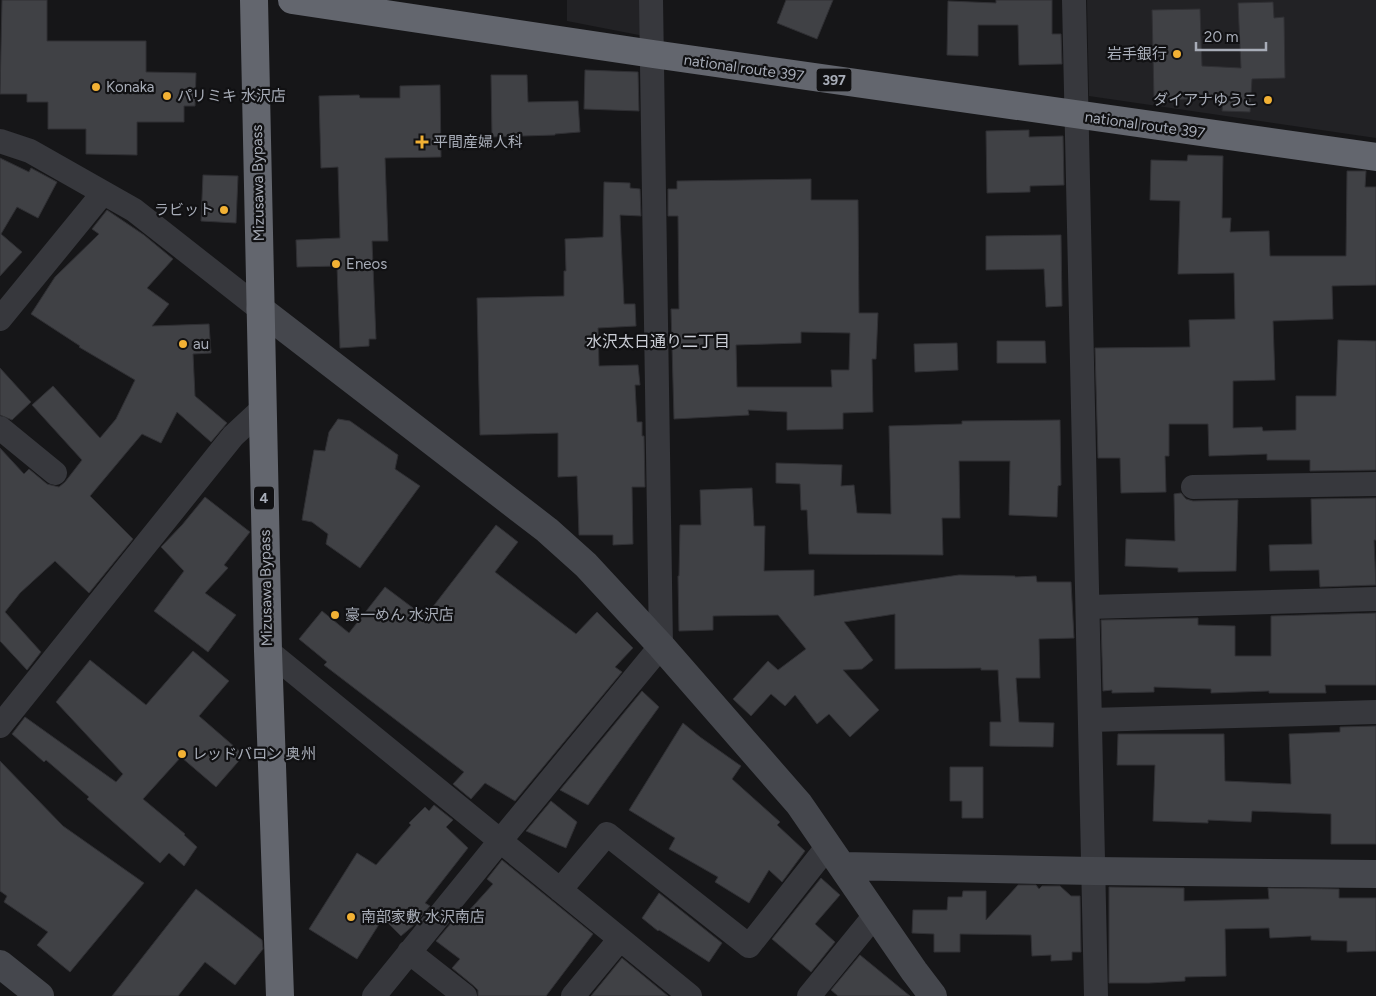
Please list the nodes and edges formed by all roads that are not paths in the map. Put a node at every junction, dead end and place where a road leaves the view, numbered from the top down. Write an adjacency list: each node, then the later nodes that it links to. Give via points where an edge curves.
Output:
1 (254, 0): 10 (highway, Mizusawa Bypass / 4)
2 (292, 0): 5 (highway, national route 397 / 397)
3 (651, 0): 5 (street)
4 (1074, 0): 6 (street)
5 (653, 54): 6 (highway, national route 397 / 397); 19 (street)
6 (1078, 115): 8 (highway, national route 397 / 397); 18 (street)
7 (0, 141): 9 (street, via 30,151)
8 (1376, 157)
9 (103, 193): 10 (street, via 134,210); 11 (street)
10 (260, 309): 12 (highway, Mizusawa Bypass / 4); 19 (street, via 547,530 586,564)
11 (0, 319)
12 (262, 409): 20 (highway, Mizusawa Bypass / 4); 23 (street, via 233,436)
13 (0, 428): 14 (street)
14 (55, 472)
15 (1376, 484): 16 (street)
16 (1193, 487)
17 (1376, 599): 18 (street)
18 (1088, 607): 22 (street)
19 (662, 646): 24 (street); 25 (street, via 799,804)
20 (268, 651): 24 (street); 34 (highway, Mizusawa Bypass / 4)
21 (1376, 712): 22 (street)
22 (1090, 720): 26 (street)
23 (0, 726)
24 (500, 840): 28 (street); 31 (street)
25 (835, 856): 26 (street); 28 (street, via 748,946 607,834); 29 (street)
26 (1093, 871): 27 (street); 41 (street)
27 (1376, 874)
28 (560, 890): 30 (street)
29 (876, 914): 39 (street); 40 (street)
30 (620, 939): 37 (street); 38 (street)
31 (409, 952): 35 (street); 36 (street)
32 (0, 964): 33 (street)
33 (40, 996)
34 (280, 996)
35 (374, 996)
36 (465, 996)
37 (573, 996)
38 (690, 996)
39 (809, 996)
40 (933, 996)
41 (1096, 996)

